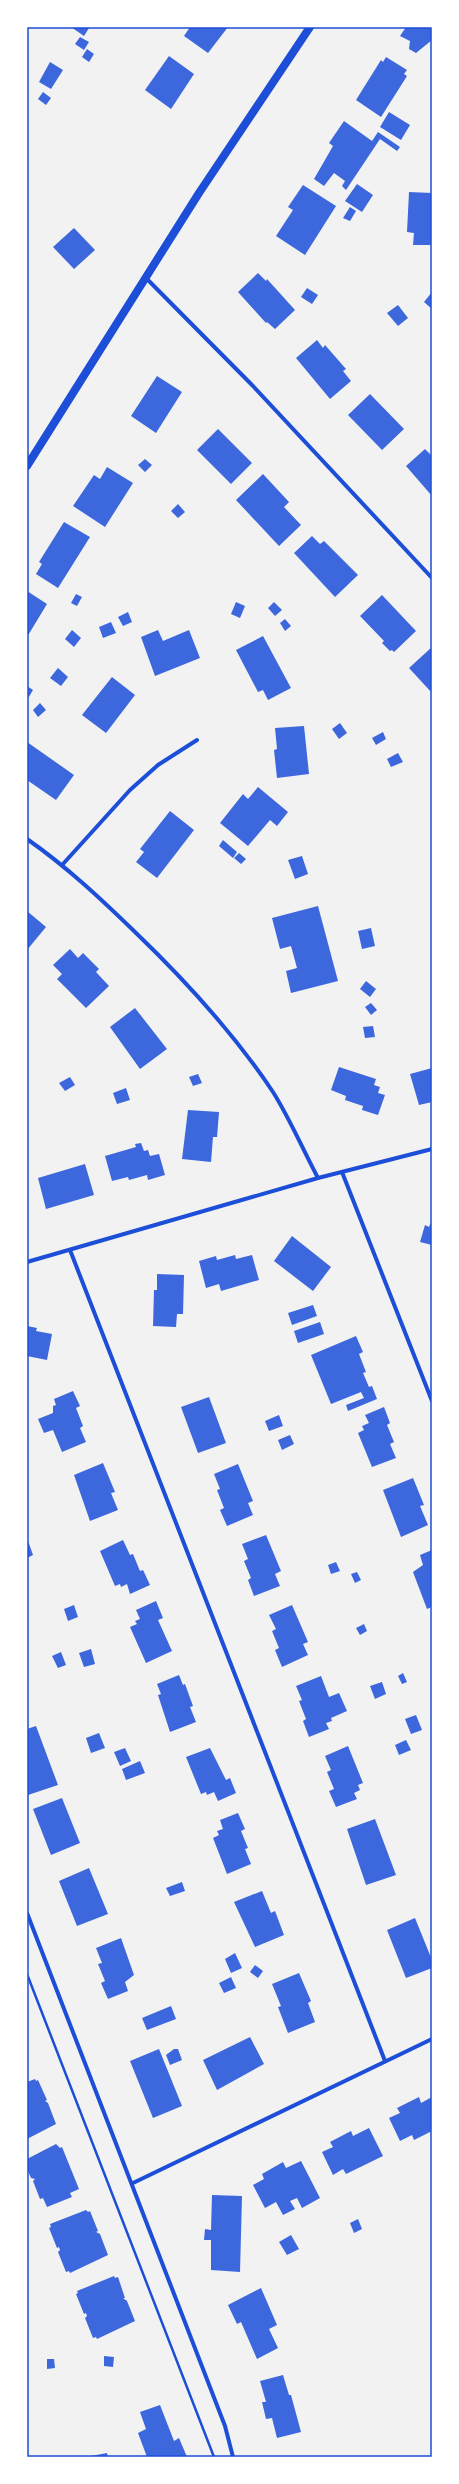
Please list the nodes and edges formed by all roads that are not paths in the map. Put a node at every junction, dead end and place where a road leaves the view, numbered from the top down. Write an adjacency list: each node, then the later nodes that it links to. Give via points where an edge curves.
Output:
1 (310, 27): 2 (main road)
2 (145, 278): 3 (main road); 4 (street, via 253,386)
3 (27, 466)
4 (432, 578)
5 (197, 740): 7 (street, via 158,765 130,790)
6 (27, 839): 7 (street)
7 (63, 864): 10 (street, via 172,967 231,1033 273,1093)
8 (432, 1149): 9 (street)
9 (342, 1172): 10 (street); 13 (street)
10 (318, 1178): 11 (street)
11 (70, 1250): 12 (street); 16 (street)
12 (27, 1262)
13 (432, 1401)
14 (27, 1913): 17 (street)
15 (432, 2039): 16 (street)
16 (385, 2061): 17 (street)
17 (132, 2183): 18 (street, via 225,2426)
18 (232, 2457)

